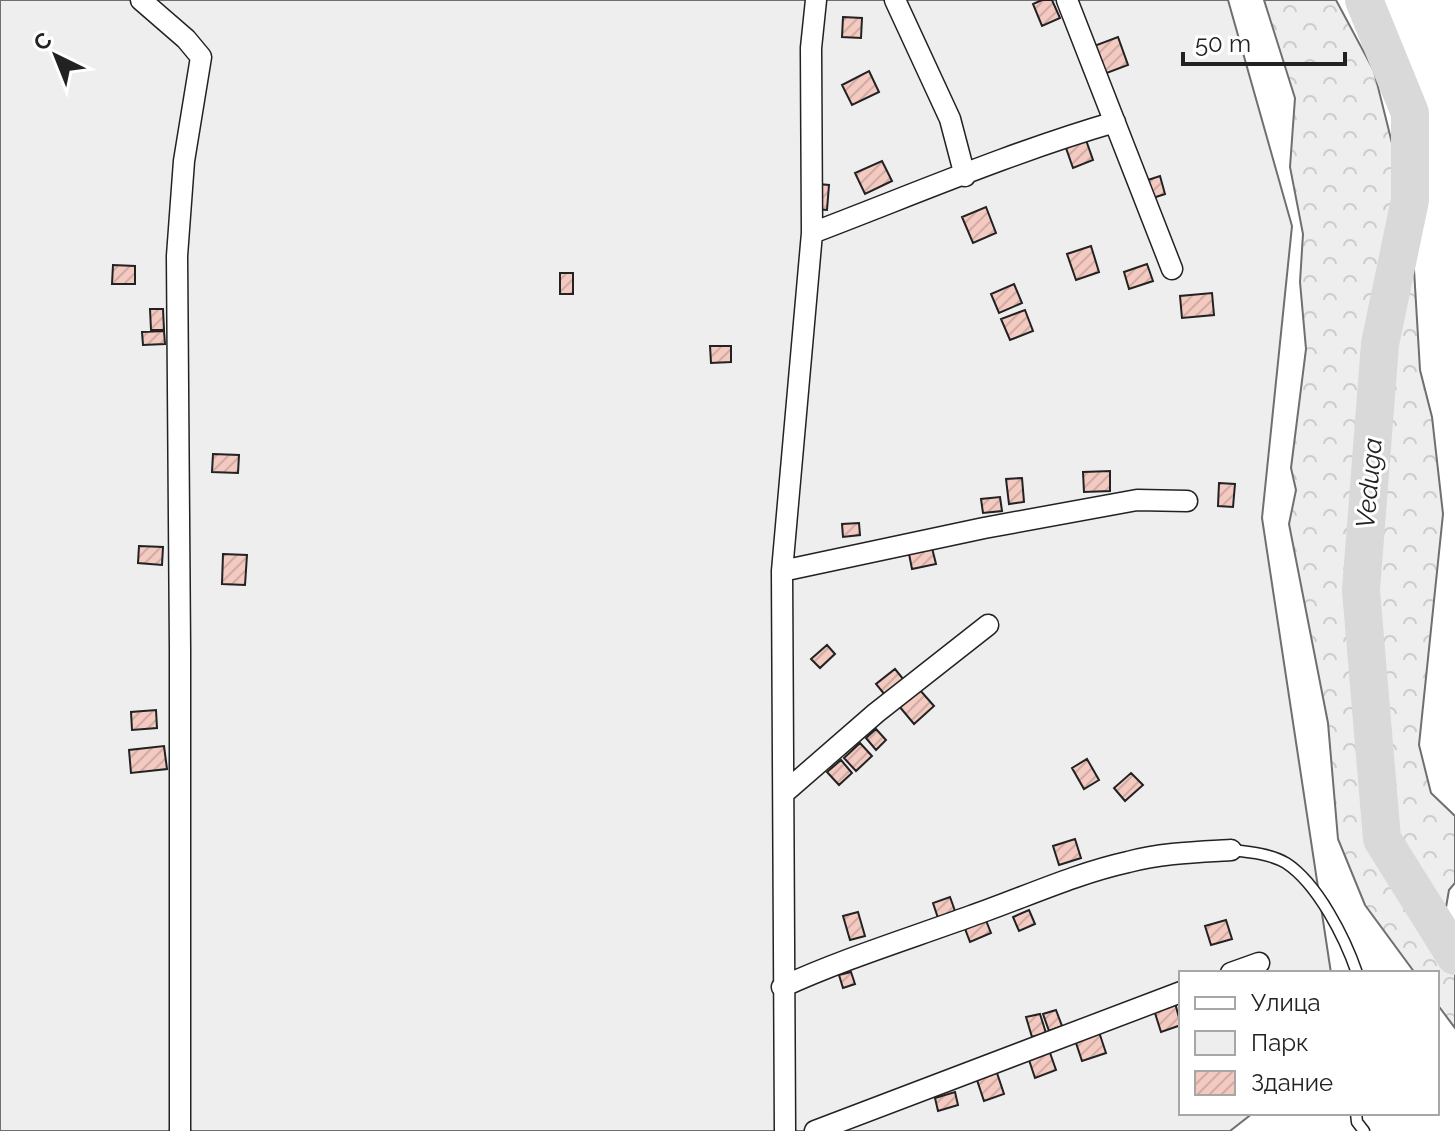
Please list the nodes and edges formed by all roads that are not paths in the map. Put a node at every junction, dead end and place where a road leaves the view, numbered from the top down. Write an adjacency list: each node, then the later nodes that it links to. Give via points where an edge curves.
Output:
1 (141, 0): 19 (street, via 201,57 184,161 177,256)
2 (816, 0): 7 (street, via 811,48)
3 (895, 0): 6 (street, via 950,119)
4 (1067, 0): 5 (street)
5 (1115, 122): 6 (street, via 1048,141); 8 (street)
6 (965, 176): 7 (street)
7 (812, 233): 10 (street)
8 (1172, 269)
9 (1187, 501): 10 (street, via 1137,500)
10 (782, 571): 12 (street)
11 (988, 625): 12 (street)
12 (784, 793): 17 (street)
13 (1231, 850): 16 (lane, via 1285,863 1309,885 1348,947); 17 (street, via 1128,861)
14 (1259, 963): 15 (street)
15 (1237, 971)
16 (1356, 971)
17 (782, 987): 20 (street)
18 (1179, 993): 21 (street)
19 (180, 1131)
20 (785, 1131)
21 (815, 1131)

